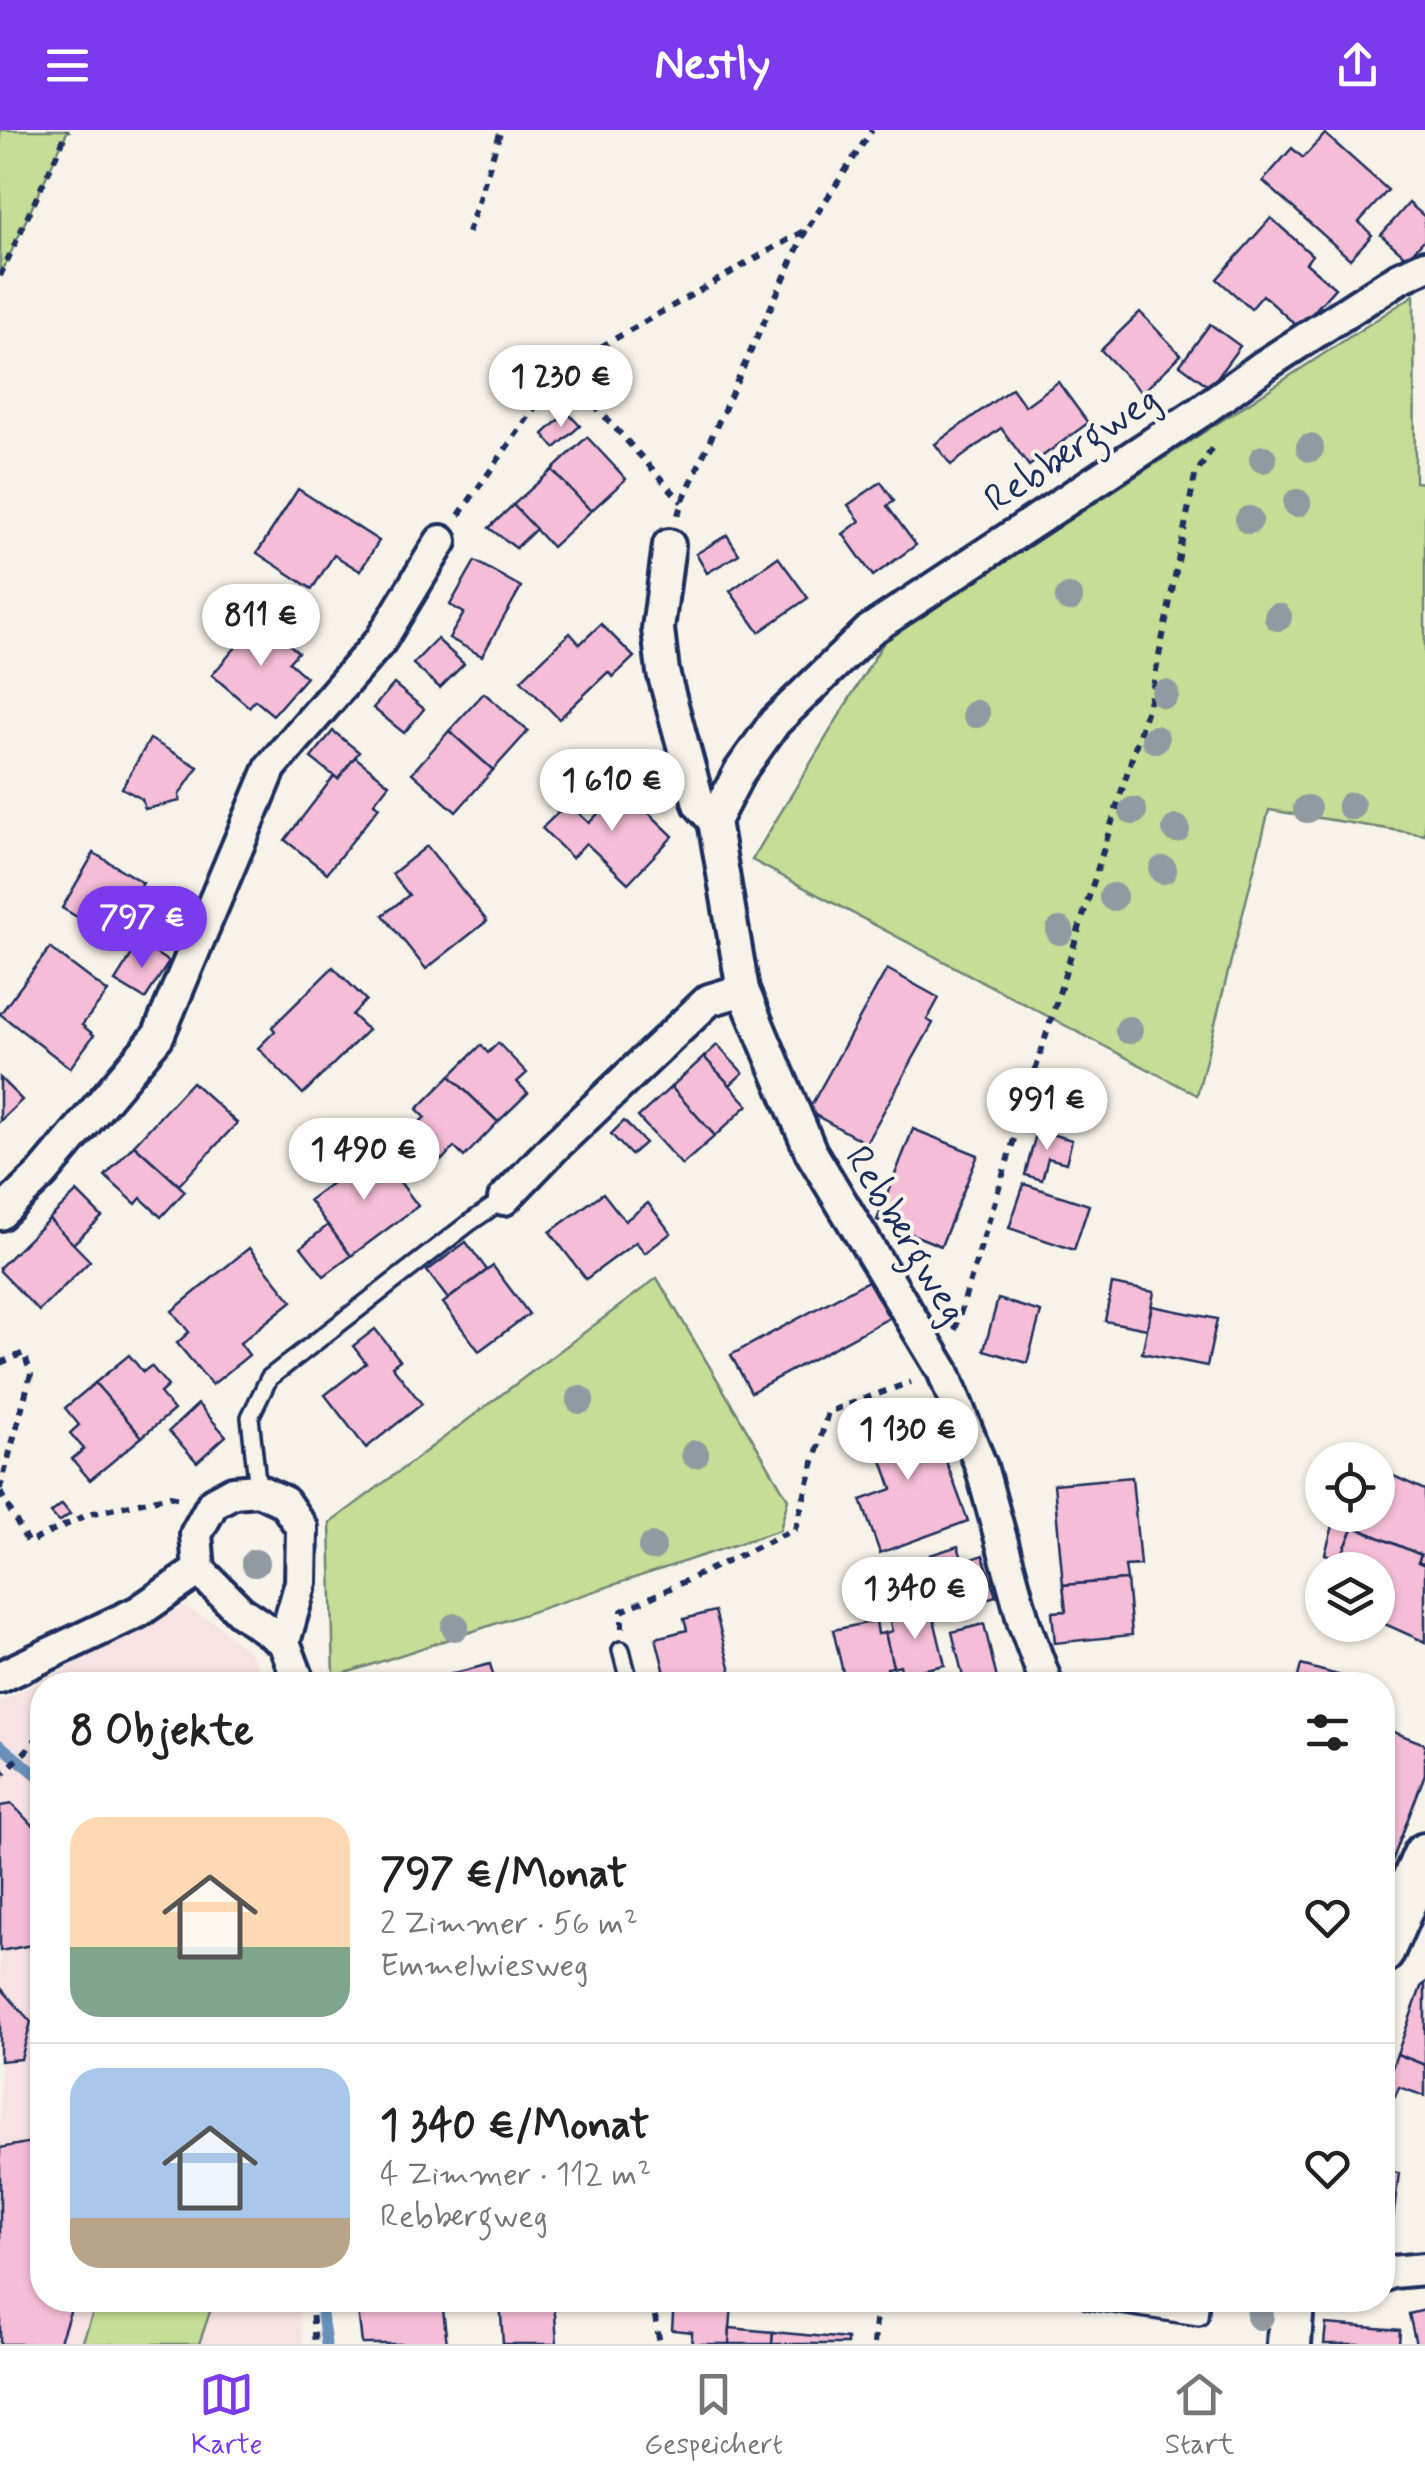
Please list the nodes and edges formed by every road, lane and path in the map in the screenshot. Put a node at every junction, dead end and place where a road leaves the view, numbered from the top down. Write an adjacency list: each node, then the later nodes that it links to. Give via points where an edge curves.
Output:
1 (68, 130): 7 (path)
2 (501, 130): 5 (path)
3 (872, 130): 4 (path)
4 (807, 230): 8 (path); 10 (path)
5 (468, 233)
6 (1425, 266): 13 (street, Rebbergweg, via 870,630 775,722)
7 (0, 276)
8 (562, 369): 10 (path); 11 (path)
9 (1225, 428): 18 (path, via 1195,476 1151,696)
10 (682, 502): 12 (path)
11 (441, 541): 16 (street, via 381,640 272,766 158,1036)
12 (669, 545): 13 (street, Rebbergweg, via 658,629 664,672 698,804)
13 (714, 821): 14 (street, Rebbergweg)
14 (744, 990): 15 (street, via 710,1000); 18 (street, Rebbergweg, via 811,1152)
15 (504, 1198): 19 (lane, via 269,1378 250,1417)
16 (0, 1214)
17 (0, 1362): 20 (path, via 24,1354 30,1374)
18 (943, 1371): 24 (path, via 828,1412 795,1529 622,1611); 27 (street, Rebbergweg, via 981,1466)
19 (258, 1490): 21 (street, via 233,1492); 23 (street, via 284,1502 302,1528 301,1582)
20 (0, 1491): 21 (path, via 28,1544 89,1514 170,1496)
21 (213, 1503): 22 (street, via 196,1534)
22 (198, 1570): 23 (street); 28 (street, via 138,1612)
23 (284, 1642): 25 (street)
24 (621, 1650): 26 (lane)
25 (295, 1672)
26 (627, 1672)
27 (1043, 1672)
28 (0, 1677)
29 (30, 1746): 30 (path)
30 (0, 1776)
31 (1423, 1864): 32 (main road)
32 (1395, 1924)
33 (1425, 2269): 34 (street)
34 (1395, 2272)
35 (311, 2312): 41 (path)
36 (654, 2312): 42 (path)
37 (877, 2312): 43 (path)
38 (1166, 2312): 39 (lane)
39 (1200, 2312)
40 (1291, 2312): 44 (main road)
41 (314, 2344)
42 (660, 2344)
43 (874, 2344)
44 (1289, 2344)

